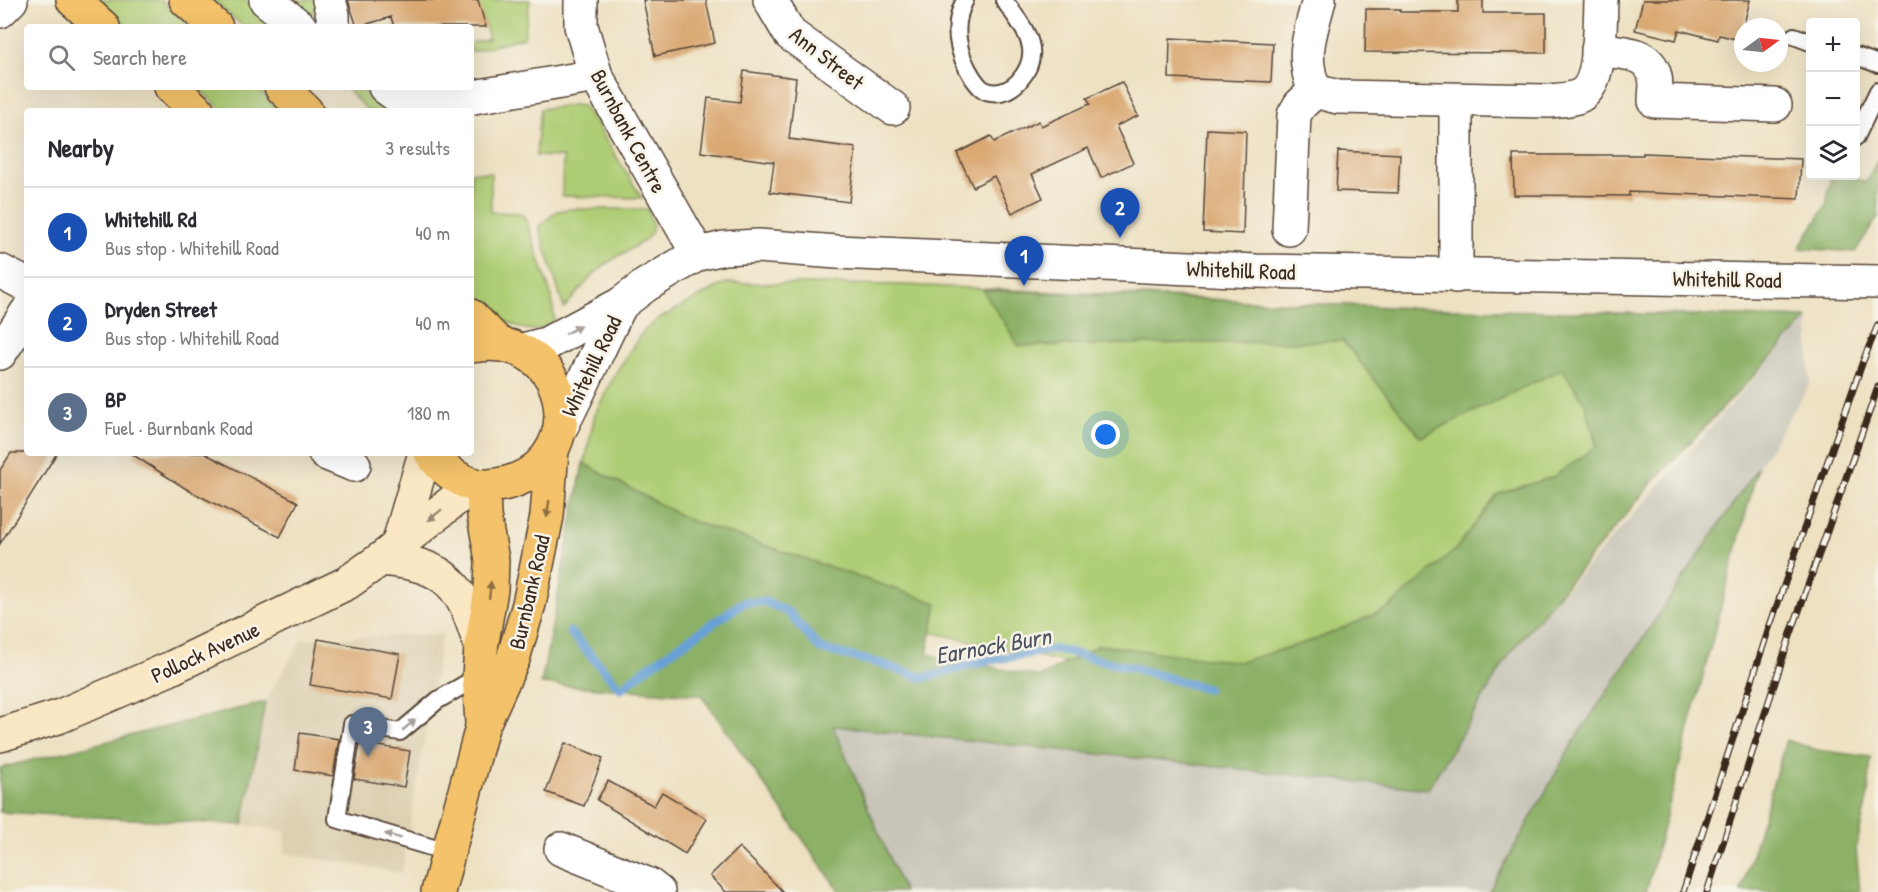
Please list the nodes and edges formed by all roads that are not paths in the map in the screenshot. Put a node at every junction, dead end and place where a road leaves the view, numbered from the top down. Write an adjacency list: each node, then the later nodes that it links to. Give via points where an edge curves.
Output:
1 (11, 0): 12 (street)
2 (73, 0): 13 (main road)
3 (186, 0): 14 (main road)
4 (266, 0): 15 (street)
5 (329, 0): 16 (street)
6 (581, 0): 22 (street, Burnbank Centre, via 581,26)
7 (770, 0): 32 (street, Ann Street, via 790,34)
8 (965, 0): 9 (lane, via 957,32 961,57 979,87 990,93 1015,86 1028,71 1033,55 1029,37)
9 (1004, 0)
10 (1319, 0): 26 (street, via 1306,52)
11 (1601, 0): 19 (street)
12 (0, 11)
13 (100, 24)
14 (213, 24)
15 (296, 24)
16 (333, 24)
17 (1794, 36): 18 (lane)
18 (1806, 40)
19 (1598, 50): 28 (street, via 1595,75 1583,94 1549,101); 29 (street, via 1631,53 1648,62 1655,76 1655,101)
20 (1860, 57): 21 (lane)
21 (1878, 64)
22 (596, 76): 25 (street, via 427,105); 35 (street, Burnbank Centre)
23 (174, 90): 30 (main road)
24 (284, 90): 31 (main road)
25 (389, 90)
26 (1315, 91): 28 (street, via 1338,97); 34 (street, via 1294,114)
27 (1878, 91): 33 (lane)
28 (1456, 101): 37 (street)
29 (1775, 105)
30 (195, 108)
31 (303, 108)
32 (893, 108)
33 (1860, 129)
34 (1289, 229)
35 (699, 254): 37 (street, Whitehill Road, via 758,246 1256,272); 40 (street, Whitehill Road, via 645,285)
36 (0, 271): 39 (street)
37 (1455, 276): 38 (street, Whitehill Road)
38 (1878, 282)
39 (24, 283)
40 (621, 304): 43 (street, Whitehill Road, one-way to 40, via 546,344); 45 (street, Whitehill Road)
41 (24, 317): 44 (street)
42 (474, 319): 43 (main road)
43 (497, 346): 45 (main road, Burnbank Road, via 547,370 562,412)
44 (0, 353)
45 (556, 439): 48 (main road, via 539,466 523,478); 51 (main road, Burnbank Road, one-way to 51, via 547,516 529,604 513,659)
46 (423, 456): 49 (street)
47 (434, 456): 48 (main road, via 444,468)
48 (478, 485): 49 (street, Pollock Avenue, one-way to 49); 50 (main road, Burnbank Road, one-way to 48, via 492,560)
49 (390, 552): 50 (street, via 451,581 474,624); 52 (street, Pollock Avenue, via 347,583 169,669 58,717)
50 (480, 662): 51 (main road, Burnbank Road); 54 (lane, one-way to 50, via 337,819 352,724 400,732)
51 (482, 727): 54 (main road, Burnbank Road)
52 (0, 735)
53 (561, 849): 56 (street)
54 (450, 852): 55 (main road, Burnbank Road)
55 (438, 892)
56 (658, 892)

